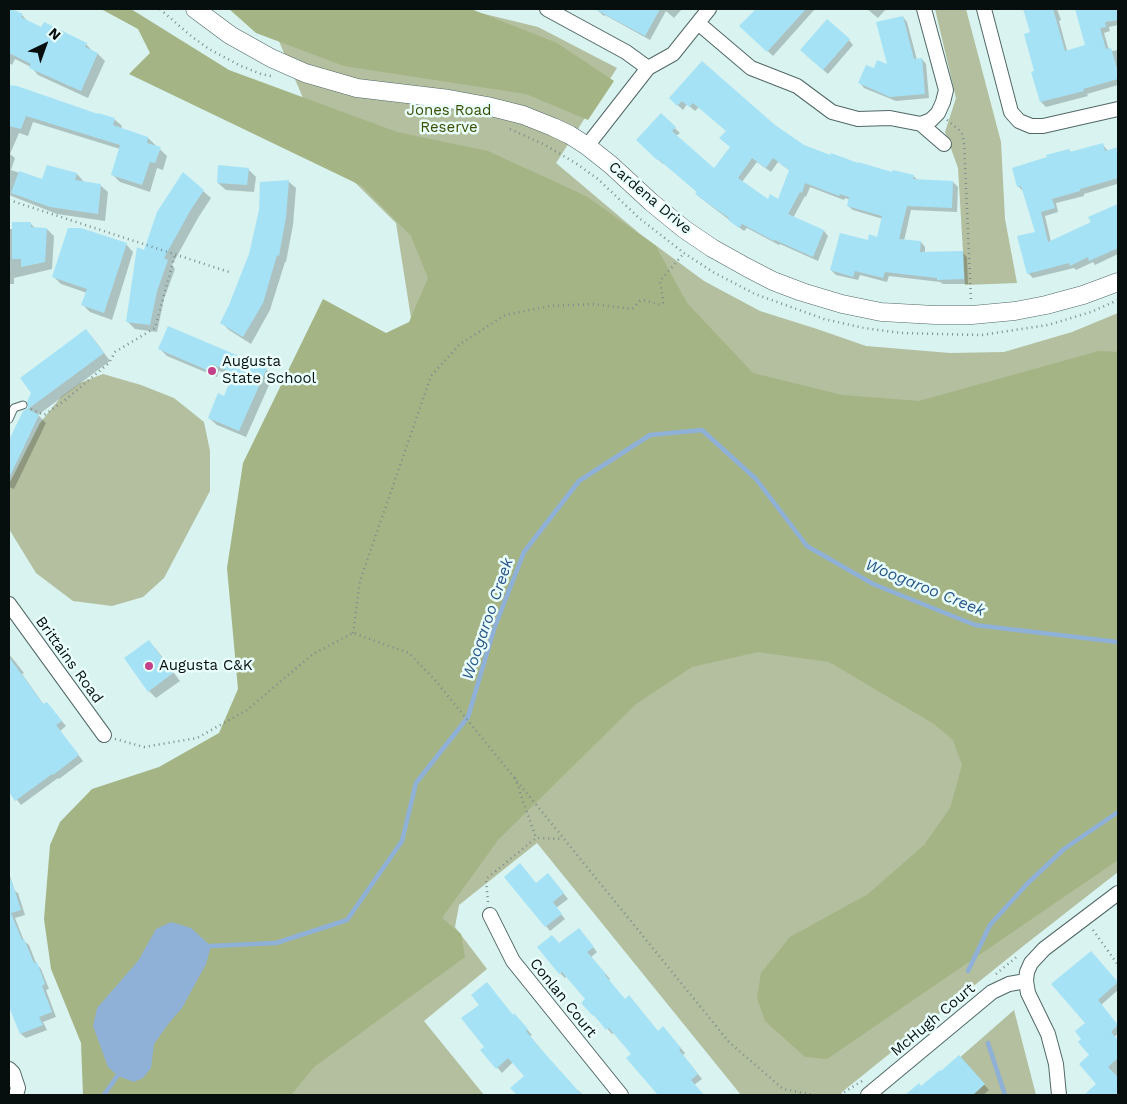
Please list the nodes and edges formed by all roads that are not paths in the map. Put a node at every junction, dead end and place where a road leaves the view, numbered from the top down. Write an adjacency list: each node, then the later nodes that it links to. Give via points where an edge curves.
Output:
1 (195, 9): 11 (street, Cardena Drive, via 230,35 305,73 357,88 477,104 523,115)
2 (547, 9): 7 (street, via 626,52)
3 (709, 9): 6 (street)
4 (924, 9): 9 (street, via 946,90 938,113)
5 (984, 9): 8 (street, via 1011,112 1020,121 1031,126 1043,126)
6 (698, 24): 7 (street, via 673,54); 9 (street, via 751,68 797,86 832,112 858,119 890,118)
7 (648, 68): 11 (street)
8 (1118, 109)
9 (921, 124): 10 (street)
10 (944, 144)
11 (587, 146): 12 (street, Cardena Drive, via 684,229 712,248 773,281 842,304 881,312 972,315 1046,305)
12 (1118, 282)
13 (23, 405): 14 (lane, via 14,408)
14 (9, 420)
15 (9, 604): 16 (street, Brittains Road)
16 (104, 735)
17 (1118, 893): 19 (street, via 1037,956 1030,963)
18 (490, 915): 22 (street, Conlan Court, via 513,961)
19 (1026, 980): 23 (street, McHugh Court, via 992,992); 24 (street, via 1028,993 1048,1034 1056,1064)
20 (9, 1069): 21 (street, via 18,1088)
21 (16, 1095)
22 (621, 1095)
23 (868, 1095)
24 (1059, 1095)

